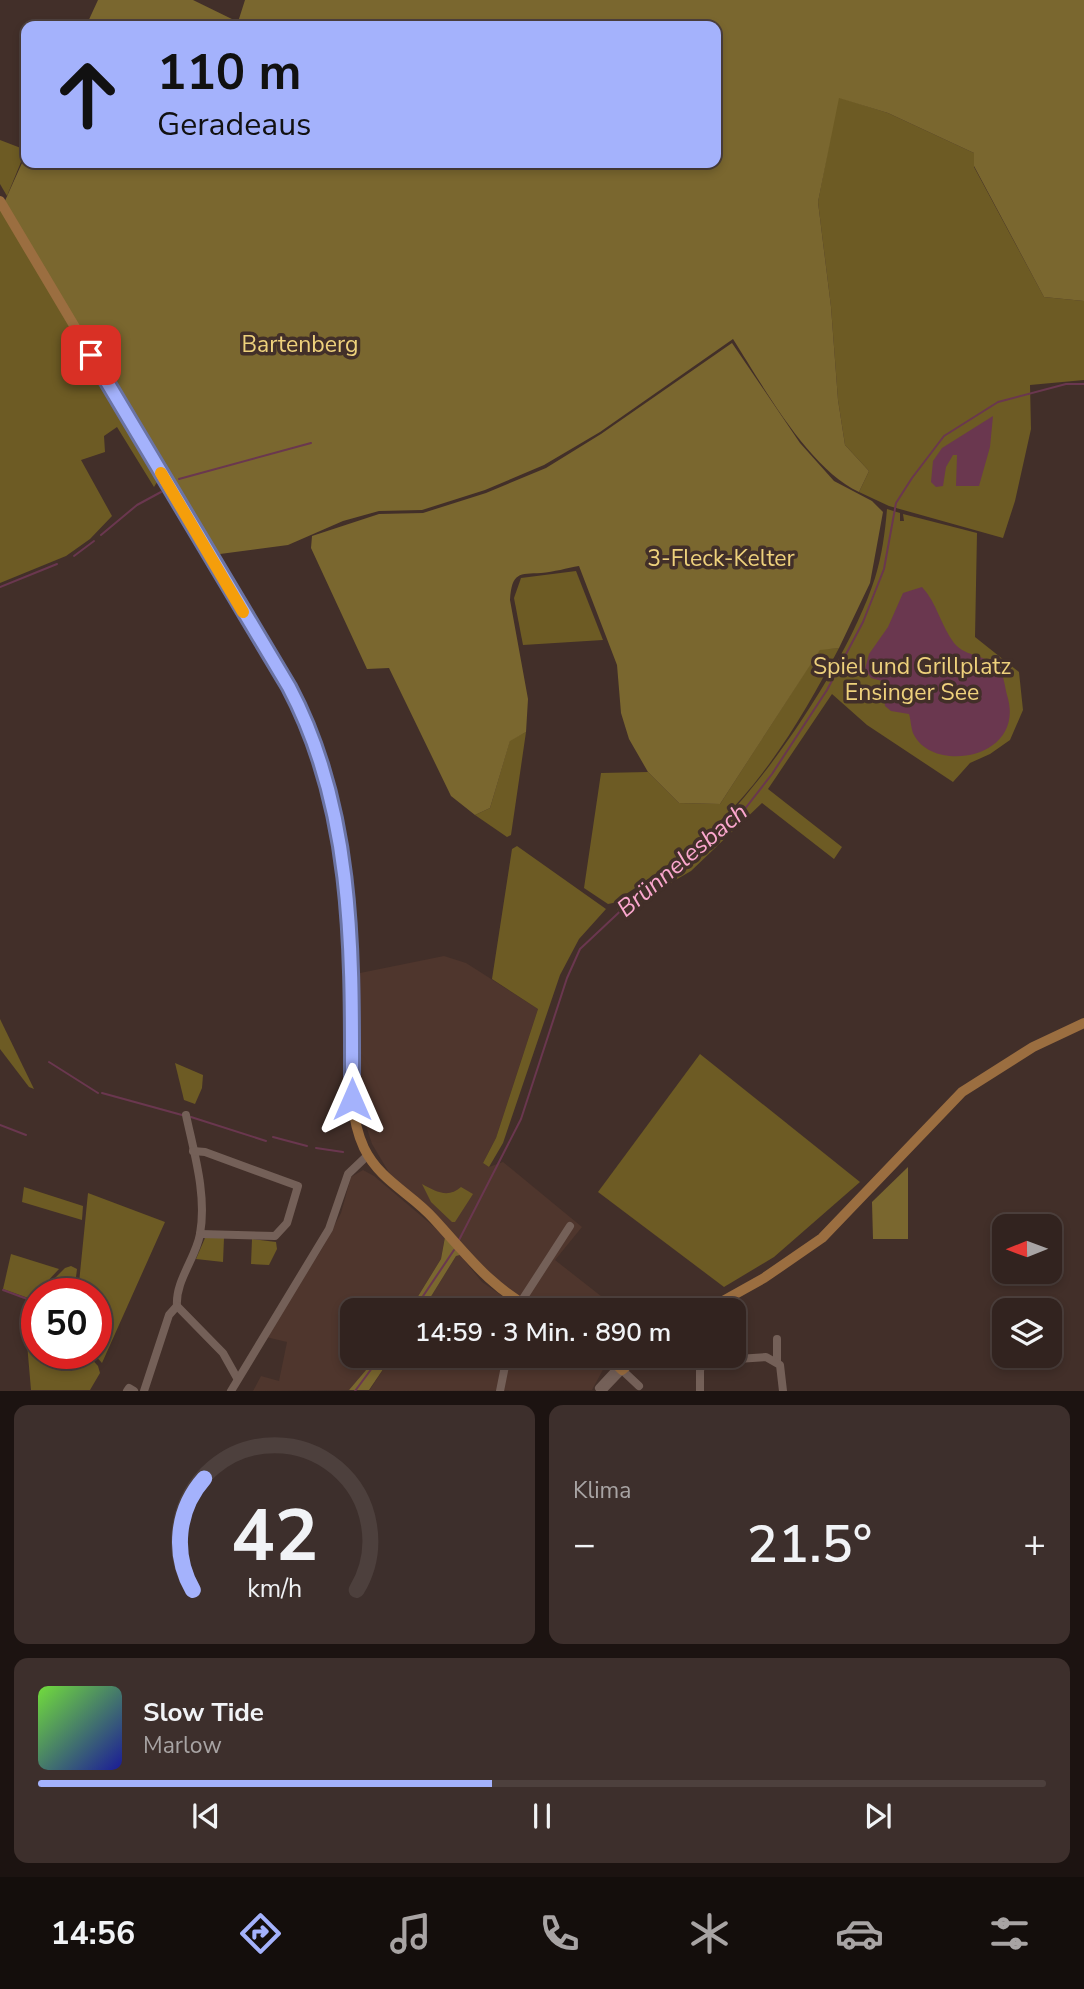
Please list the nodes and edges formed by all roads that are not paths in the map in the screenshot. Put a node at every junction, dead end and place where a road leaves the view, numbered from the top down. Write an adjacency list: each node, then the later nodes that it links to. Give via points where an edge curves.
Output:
1 (0, 201): 5 (main road, via 310,729 340,845 352,996 352,1099)
2 (1084, 1023): 10 (main road, via 1014,1058 962,1092 858,1203 807,1249)
3 (186, 1115): 4 (street)
4 (193, 1151): 7 (street, via 201,1198); 7 (street, via 298,1186 287,1223 275,1236)
5 (368, 1155): 8 (main road, via 389,1182 432,1216); 17 (street, via 348,1174 329,1229)
6 (570, 1226): 9 (street)
7 (200, 1234): 11 (street)
8 (507, 1298)
9 (523, 1298)
10 (726, 1298)
11 (177, 1306): 17 (street, via 223,1353); 19 (street, via 169,1315)
12 (777, 1339): 13 (street)
13 (777, 1361): 23 (street, via 766,1357 707,1360 700,1369); 24 (street)
14 (505, 1368): 21 (street)
15 (619, 1368): 22 (street)
16 (628, 1368): 18 (street)
17 (237, 1378): 20 (street)
18 (640, 1388)
19 (144, 1391)
20 (231, 1391)
21 (500, 1391)
22 (600, 1391)
23 (700, 1391)
24 (783, 1391)

